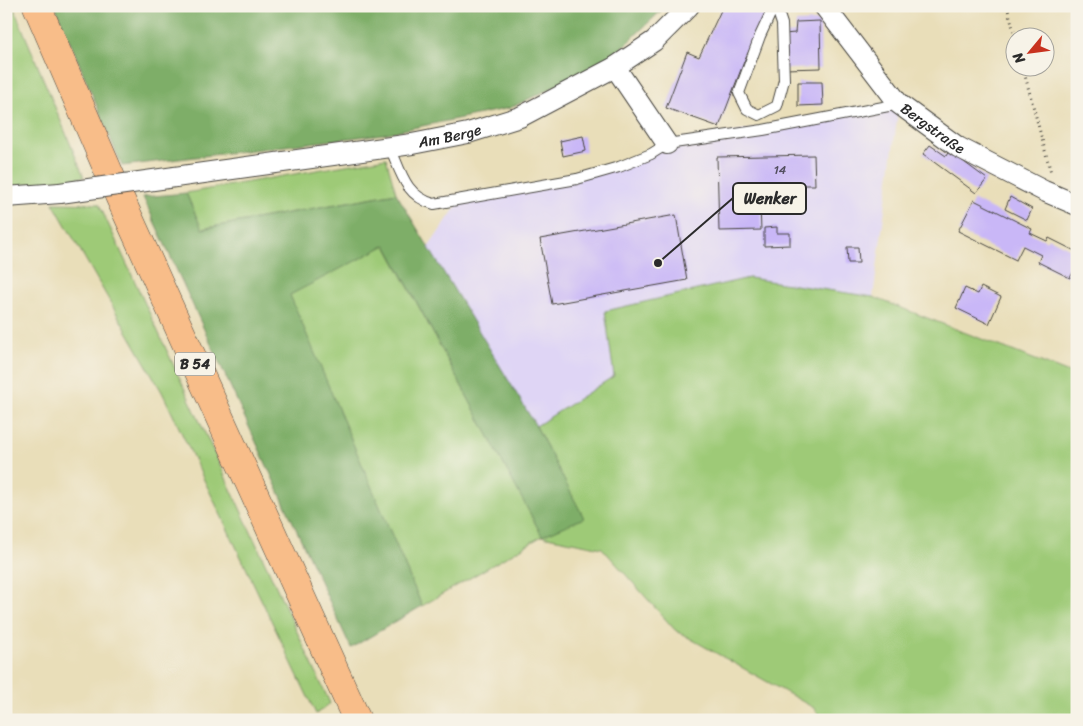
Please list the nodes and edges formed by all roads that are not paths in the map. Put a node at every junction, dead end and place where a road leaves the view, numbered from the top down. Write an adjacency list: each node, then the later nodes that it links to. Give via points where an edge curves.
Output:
1 (37, 6): 13 (highway, B 54, via 124,207)
2 (689, 6): 5 (street, Am Berge, via 654,41)
3 (775, 6): 7 (lane, via 782,24 784,80 777,106); 7 (lane, via 739,93 746,109)
4 (824, 6): 6 (street, Bergstraße)
5 (615, 67): 9 (street); 10 (street, Am Berge, via 520,116 468,132)
6 (899, 104): 8 (lane); 12 (street, Bergstraße, via 958,147)
7 (759, 115): 8 (lane)
8 (763, 130): 9 (lane)
9 (667, 144): 10 (lane, via 619,168 577,179 434,204 422,201 405,183)
10 (390, 147): 11 (street, Am Berge, bridge, via 60,194)
11 (6, 197)
12 (1077, 205)
13 (357, 720)

